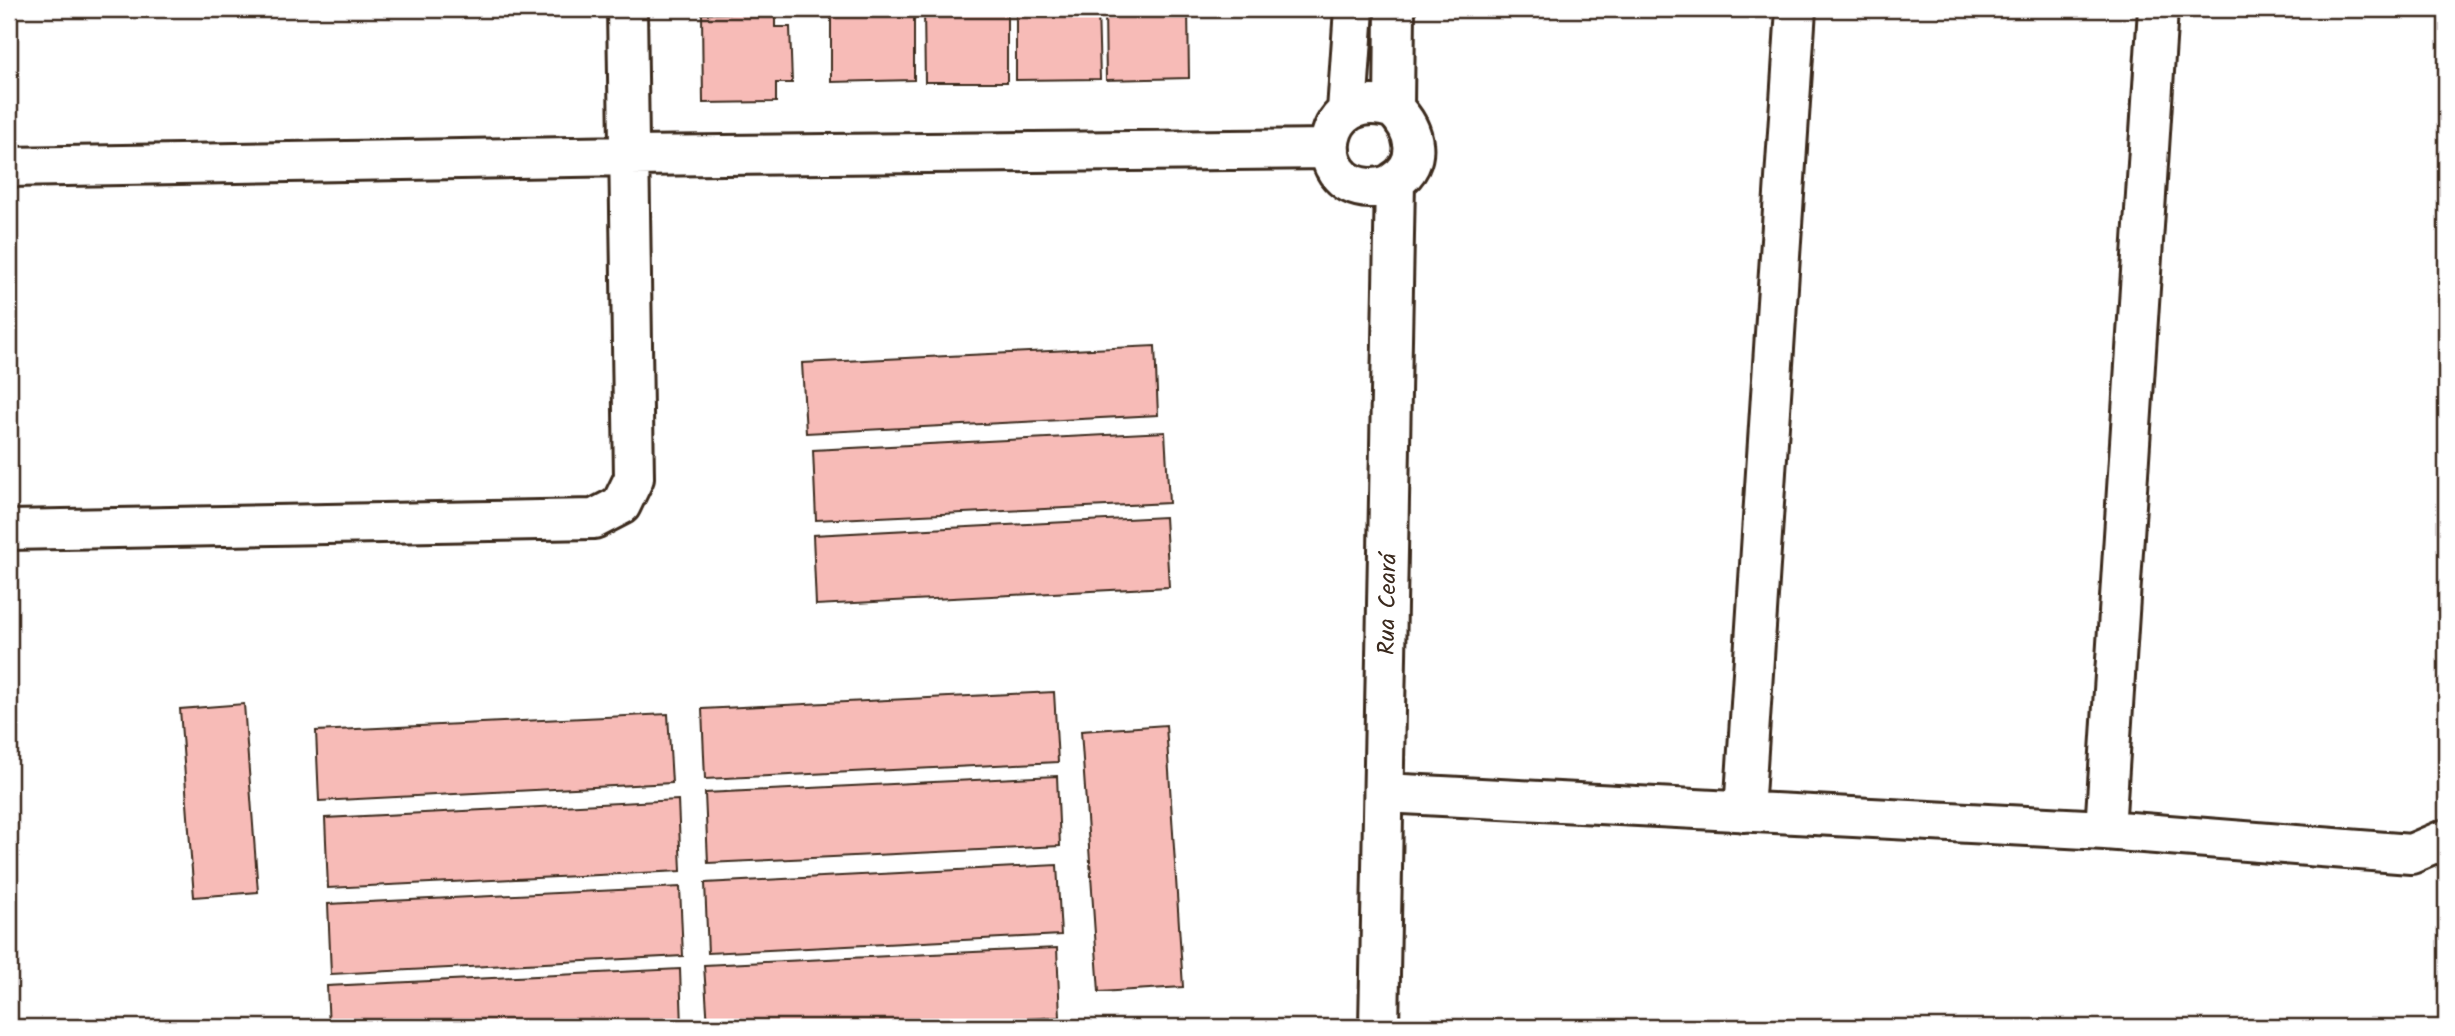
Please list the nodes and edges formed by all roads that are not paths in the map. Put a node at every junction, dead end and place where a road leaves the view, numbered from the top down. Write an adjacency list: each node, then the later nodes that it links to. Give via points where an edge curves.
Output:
1 (627, 9): 9 (street)
2 (1353, 9): 7 (street)
3 (1395, 9): 6 (street)
4 (1796, 9): 14 (street)
5 (2158, 9): 15 (street)
6 (1394, 109): 7 (street, via 1370,104); 11 (street, via 1414,136 1408,170)
7 (1347, 111): 8 (street, via 1336,122)
8 (1330, 149): 9 (street); 11 (street, via 1335,169 1347,181 1363,188 1380,188)
9 (630, 156): 10 (street); 12 (street, via 634,478 621,505 594,519)
10 (9, 167)
11 (1395, 181): 13 (street, Rua Ceará)
12 (9, 530)
13 (1384, 793): 14 (street); 17 (street, Rua Ceará)
14 (1744, 812): 15 (street)
15 (2105, 830): 16 (street, via 2411,854)
16 (2446, 839)
17 (1379, 1027)

